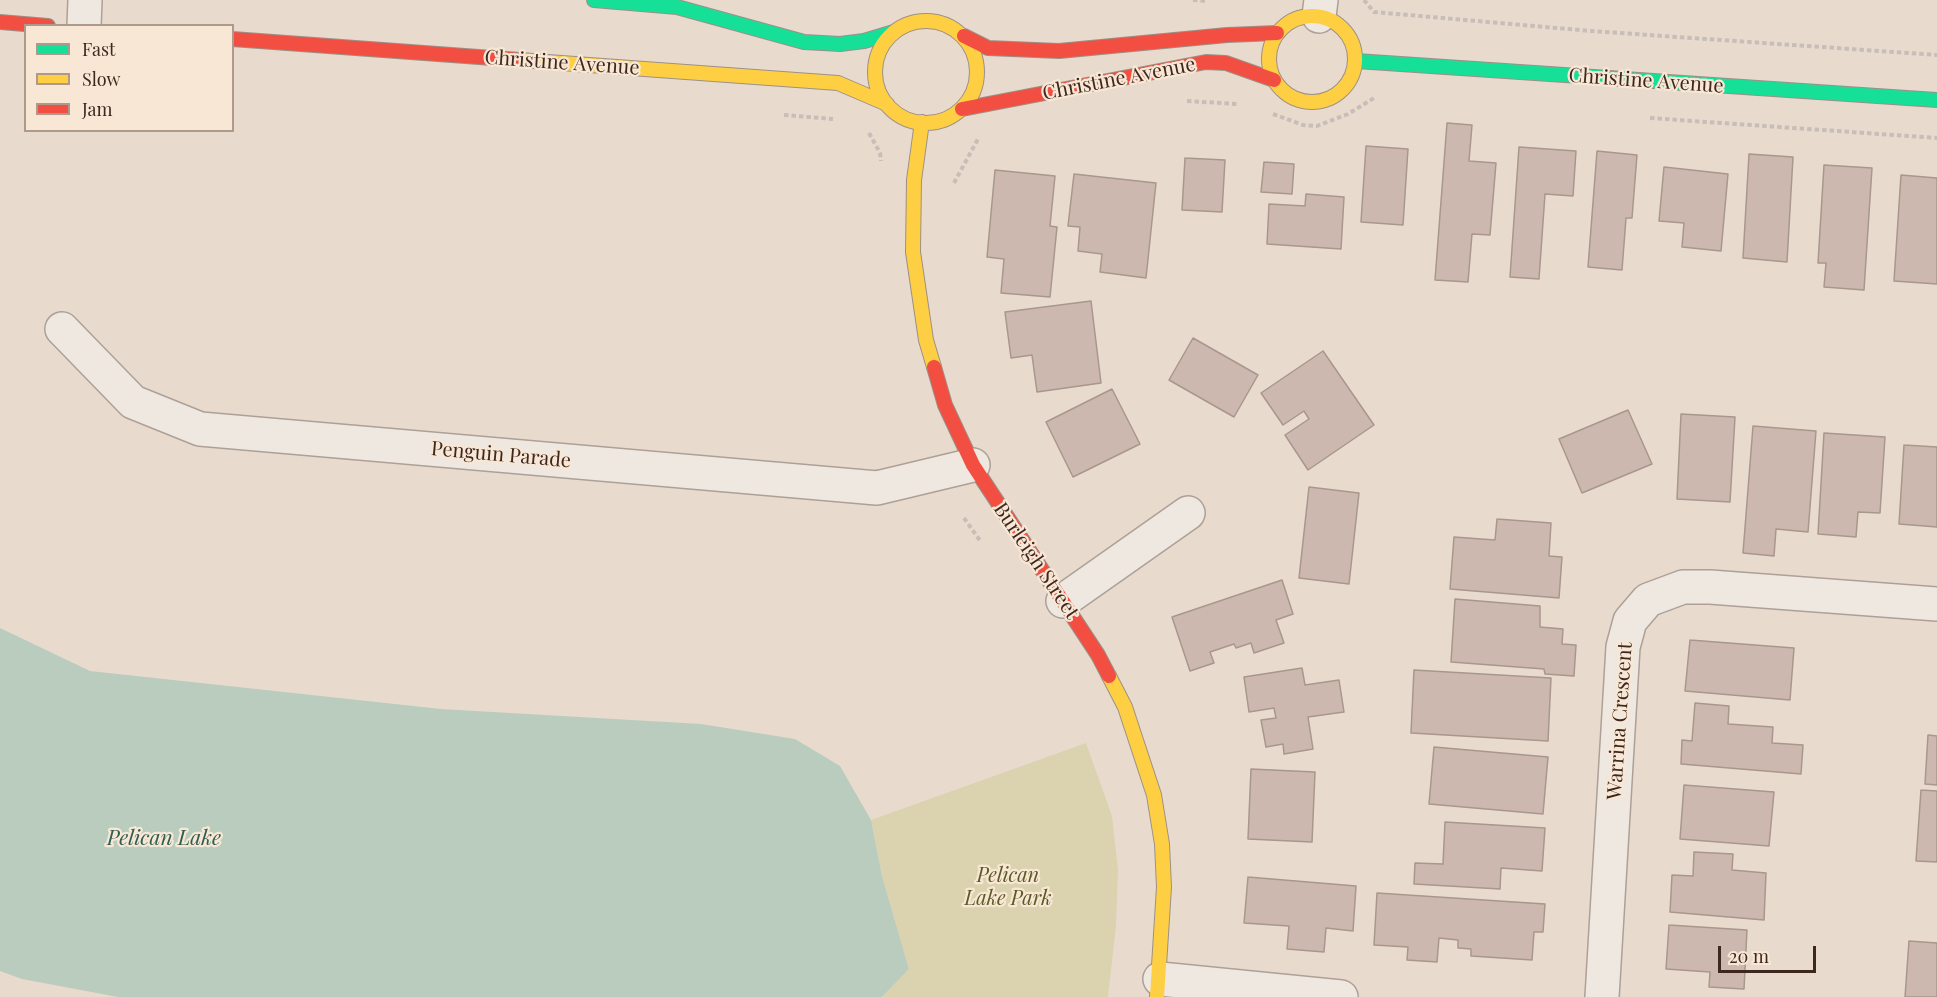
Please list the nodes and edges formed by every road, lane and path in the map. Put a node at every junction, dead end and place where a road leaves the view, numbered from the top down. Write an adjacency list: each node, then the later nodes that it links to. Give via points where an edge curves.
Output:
1 (86, 0): 7 (street)
2 (594, 0): 8 (street, via 677,7 804,42 840,44)
3 (1364, 0): 12 (path, via 1374,12)
4 (1320, 8): 9 (street); 13 (street, via 1350,36)
5 (0, 22): 6 (street)
6 (24, 24)
7 (84, 24)
8 (894, 32): 10 (street, via 912,22 929,21 950,26); 18 (street, via 880,49 875,70 877,85)
9 (1277, 33): 10 (street, Christine Avenue, via 1059,51 988,48); 14 (street, via 1269,56)
10 (964, 36): 20 (street, via 974,53 978,75)
11 (234, 39): 18 (street, Christine Avenue, via 838,83)
12 (1937, 55)
13 (1356, 61): 14 (street, via 1346,86 1323,101 1295,99); 16 (street, Christine Avenue)
14 (1274, 80): 20 (street, Christine Avenue, via 1226,63 1206,62)
15 (1386, 99): 21 (path, via 1374,98 1317,126)
16 (1937, 100)
17 (1177, 101): 19 (path)
18 (887, 104): 25 (street, via 901,116)
19 (1244, 105)
20 (962, 109): 25 (street, via 938,122)
21 (1269, 113)
22 (778, 114): 24 (path)
23 (1646, 117): 28 (path)
24 (843, 120)
25 (922, 123): 32 (street, Burleigh Street, via 914,180 913,252 921,307 945,405)
26 (866, 130): 29 (path, via 880,153)
27 (983, 130): 30 (path)
28 (1937, 138)
29 (881, 169)
30 (954, 183)
31 (62, 329): 32 (street, Penguin Parade, via 133,402 200,429 877,488)
32 (973, 465): 36 (street, Burleigh Street)
33 (1188, 513): 36 (street)
34 (964, 518): 35 (path)
35 (984, 547)
36 (1063, 601): 38 (street, Burleigh Street, via 1125,707 1154,795 1164,887)
37 (1937, 604): 40 (street, Warrina Crescent, via 1683,587 1648,600 1630,621 1623,647)
38 (1159, 988): 39 (street)
39 (1341, 997)
40 (1602, 997)

